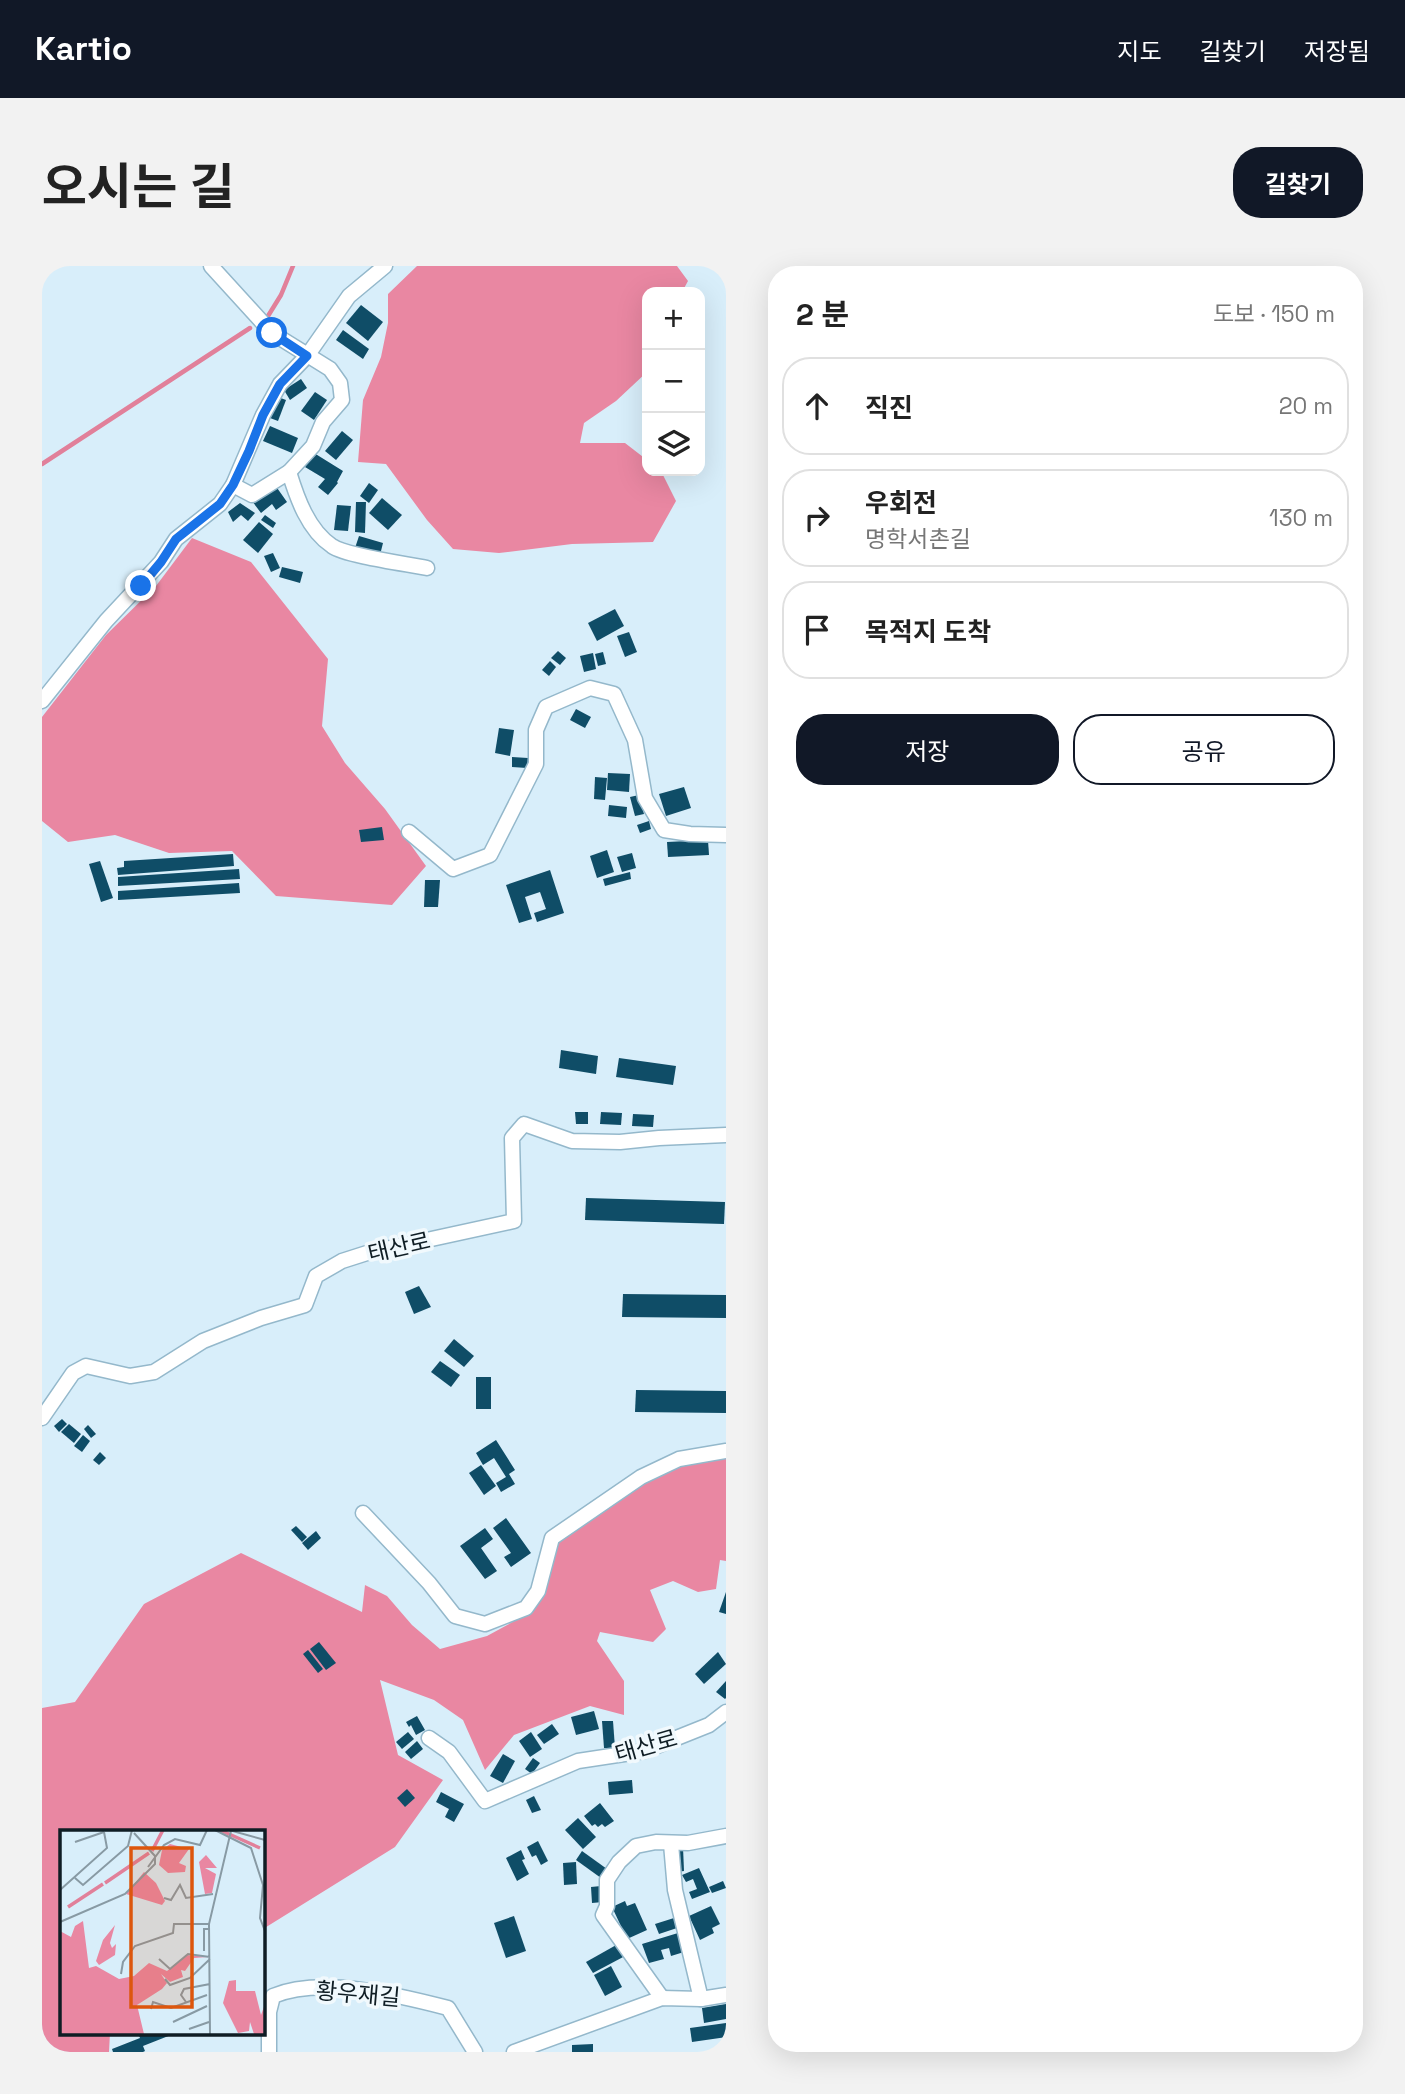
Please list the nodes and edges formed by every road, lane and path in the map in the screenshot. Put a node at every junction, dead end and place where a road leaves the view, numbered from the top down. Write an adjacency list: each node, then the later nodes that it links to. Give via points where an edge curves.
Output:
1 (211, 266): 3 (street, via 272,333)
2 (385, 266): 3 (street, via 349,296)
3 (307, 356): 4 (street, via 330,369 340,383 342,400 323,422 313,446); 5 (street, via 280,384)
4 (289, 472): 5 (street, via 252,495); 6 (street, via 298,500 333,547)
5 (233, 485): 7 (street, via 220,504 176,539)
6 (427, 568)
7 (42, 701)
8 (409, 832): 9 (street, via 453,869 490,855 536,764 536,730 546,707 590,688 614,694 635,740 645,798 664,830)
9 (726, 835)
10 (726, 1135): 11 (street, 태산로, via 572,1141 524,1124 512,1138 514,1221 342,1261 316,1276 304,1306 203,1341 153,1372 130,1376 86,1366 73,1373)
11 (42, 1418)
12 (726, 1451): 13 (street, via 679,1459 641,1477 552,1538 538,1591 526,1608 485,1624 455,1616)
13 (363, 1513)
14 (726, 1712): 15 (street, 태산로, via 677,1739 644,1751 578,1761 485,1801 449,1752)
15 (429, 1738)
16 (726, 1836): 17 (street)
17 (671, 1844): 19 (street, via 636,1846 620,1862 607,1880 603,1915); 20 (street, via 675,1890)
18 (726, 1995): 20 (street)
19 (662, 1998): 20 (street); 23 (street)
20 (701, 1999)
21 (269, 2052): 22 (street, 황우재길, via 273,1996 287,1990 341,1988 397,1995 447,2008)
22 (474, 2052)
23 (514, 2052)

